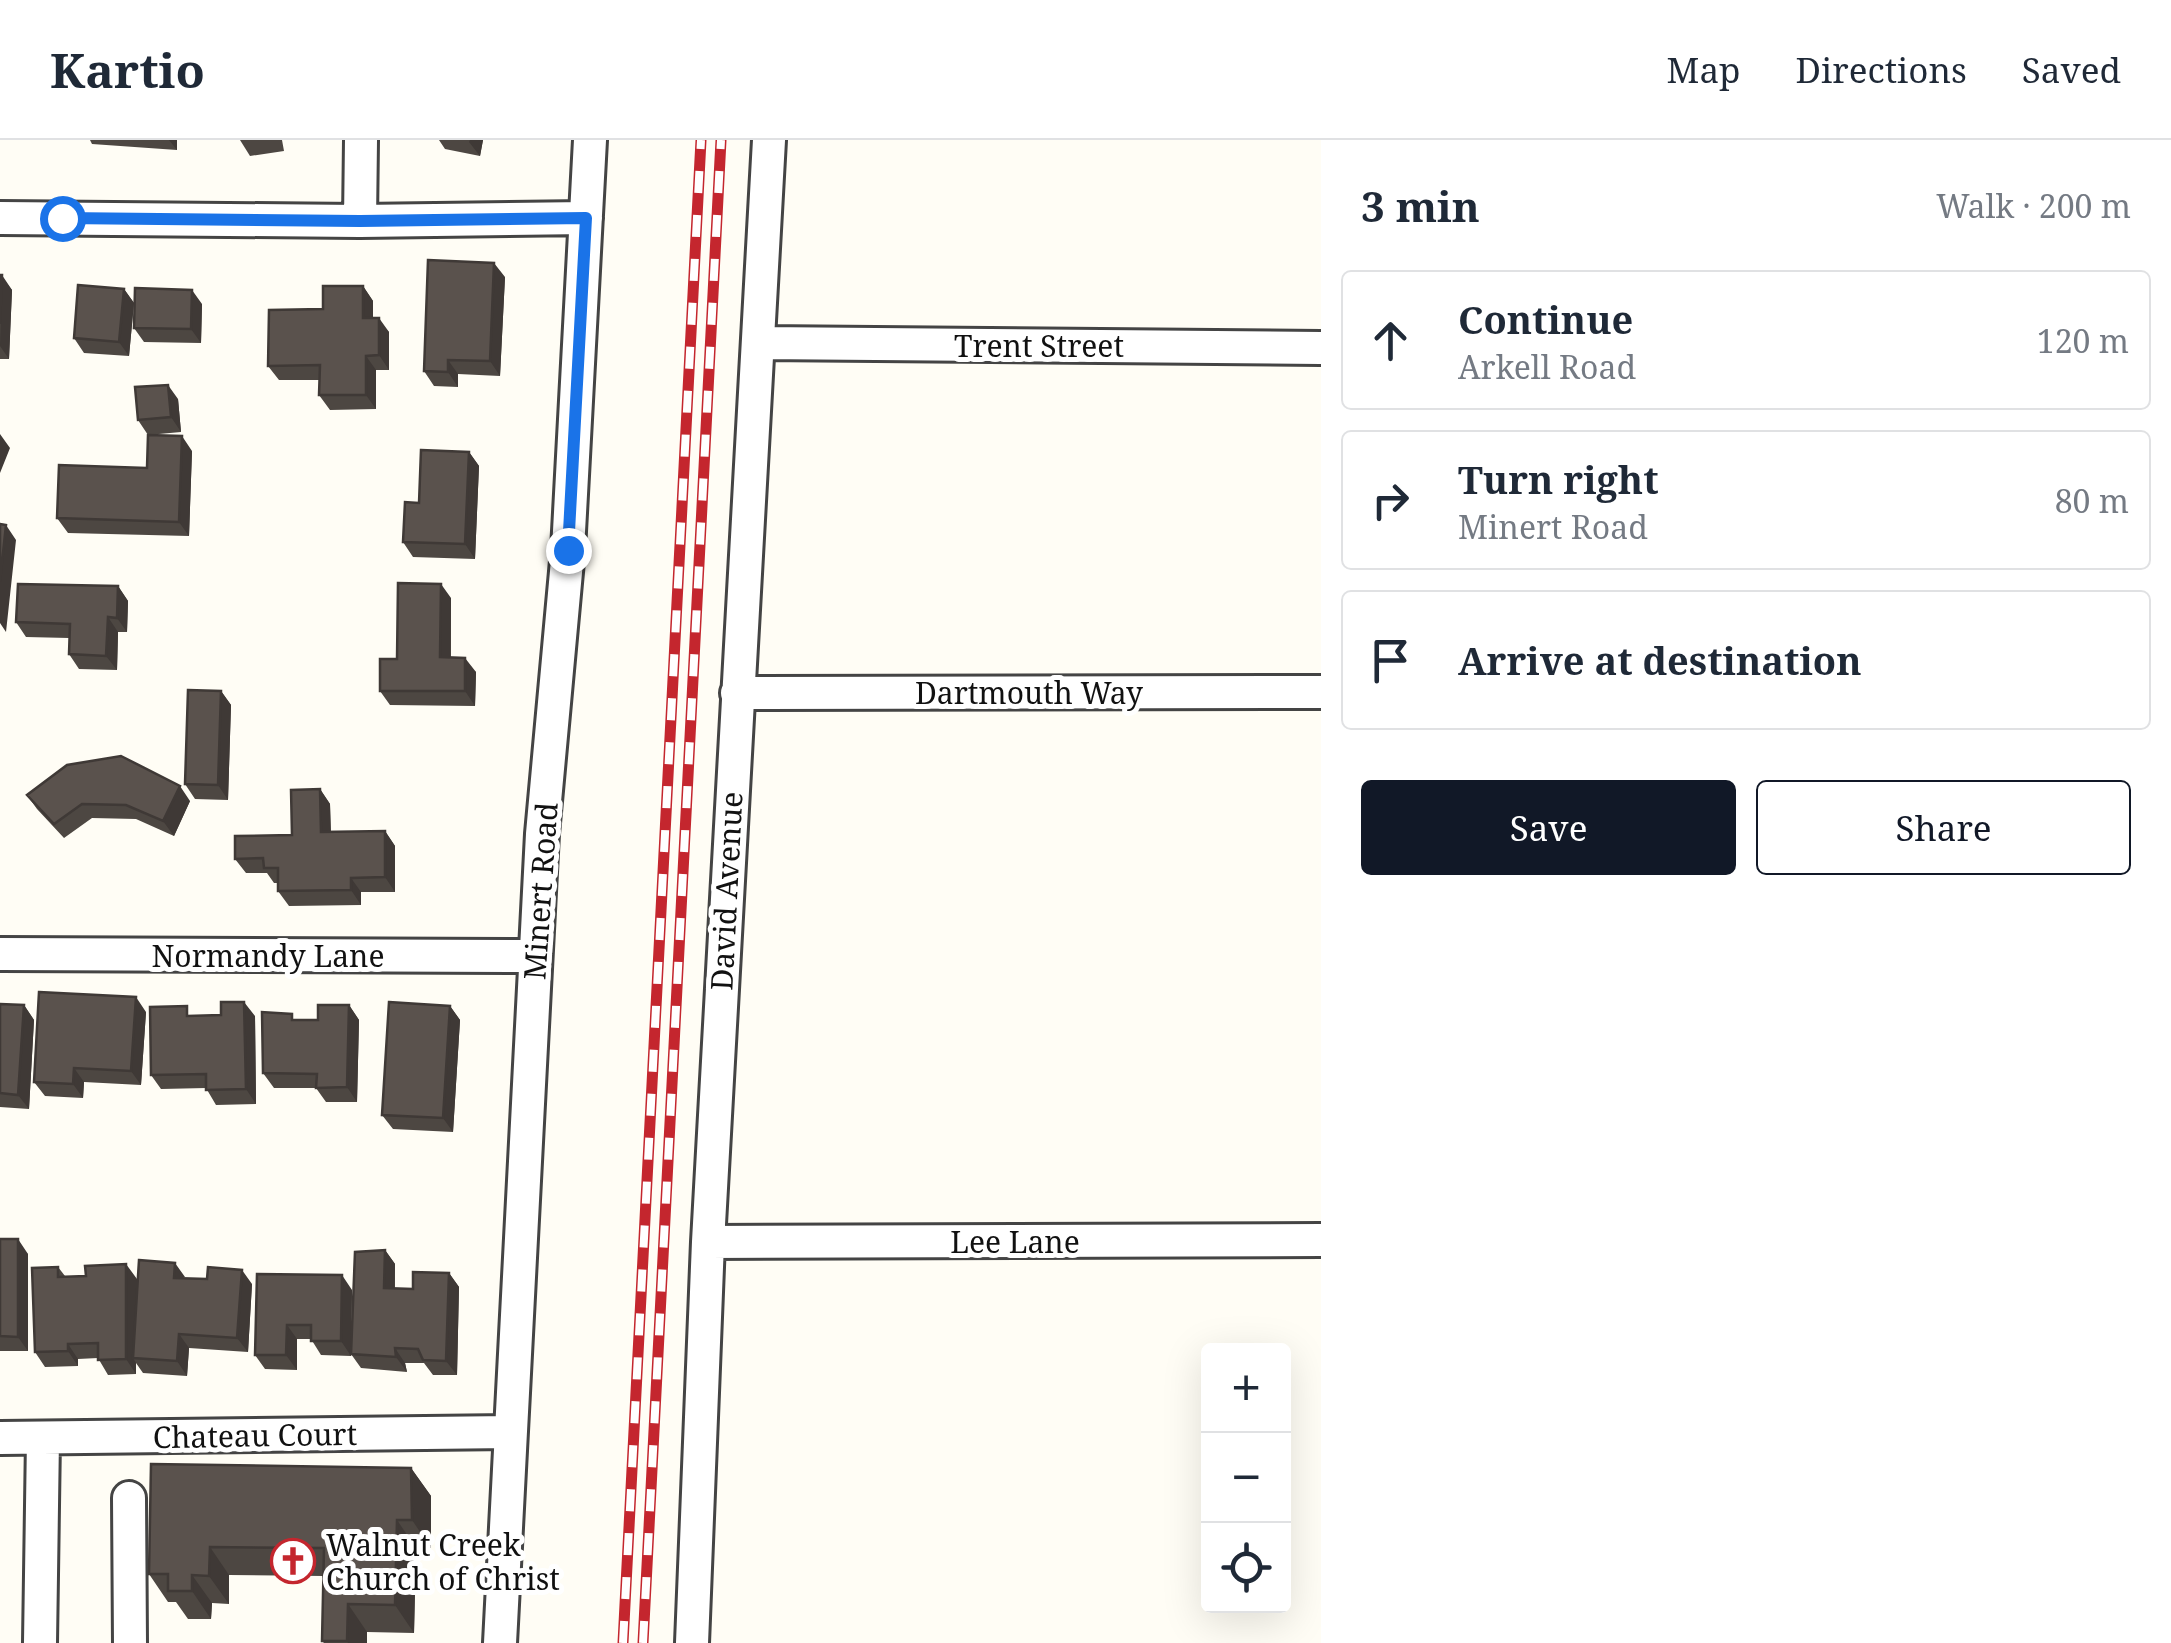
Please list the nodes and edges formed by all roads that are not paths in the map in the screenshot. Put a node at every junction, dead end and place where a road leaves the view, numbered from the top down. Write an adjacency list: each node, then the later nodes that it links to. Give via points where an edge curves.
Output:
1 (361, 140): 6 (street)
2 (590, 140): 5 (street, Minert Road)
3 (769, 140): 7 (street, David Avenue)
4 (0, 218): 6 (street)
5 (586, 218): 6 (street); 12 (street, Minert Road)
6 (360, 221)
7 (758, 343): 8 (street, Trent Street); 10 (street, David Avenue)
8 (1321, 348)
9 (1321, 692): 10 (street, Dartmouth Way)
10 (737, 693): 14 (street, David Avenue)
11 (0, 954): 12 (street, Normandy Lane)
12 (535, 956): 15 (street, Minert Road)
13 (1321, 1240): 14 (street, Lee Lane)
14 (708, 1242): 22 (street, David Avenue)
15 (511, 1432): 17 (street, Chateau Court); 21 (street, Minert Road)
16 (0, 1438): 17 (street, Chateau Court)
17 (43, 1438): 19 (street)
18 (129, 1498): 20 (street)
19 (40, 1643)
20 (130, 1643)
21 (500, 1643)
22 (692, 1643)

